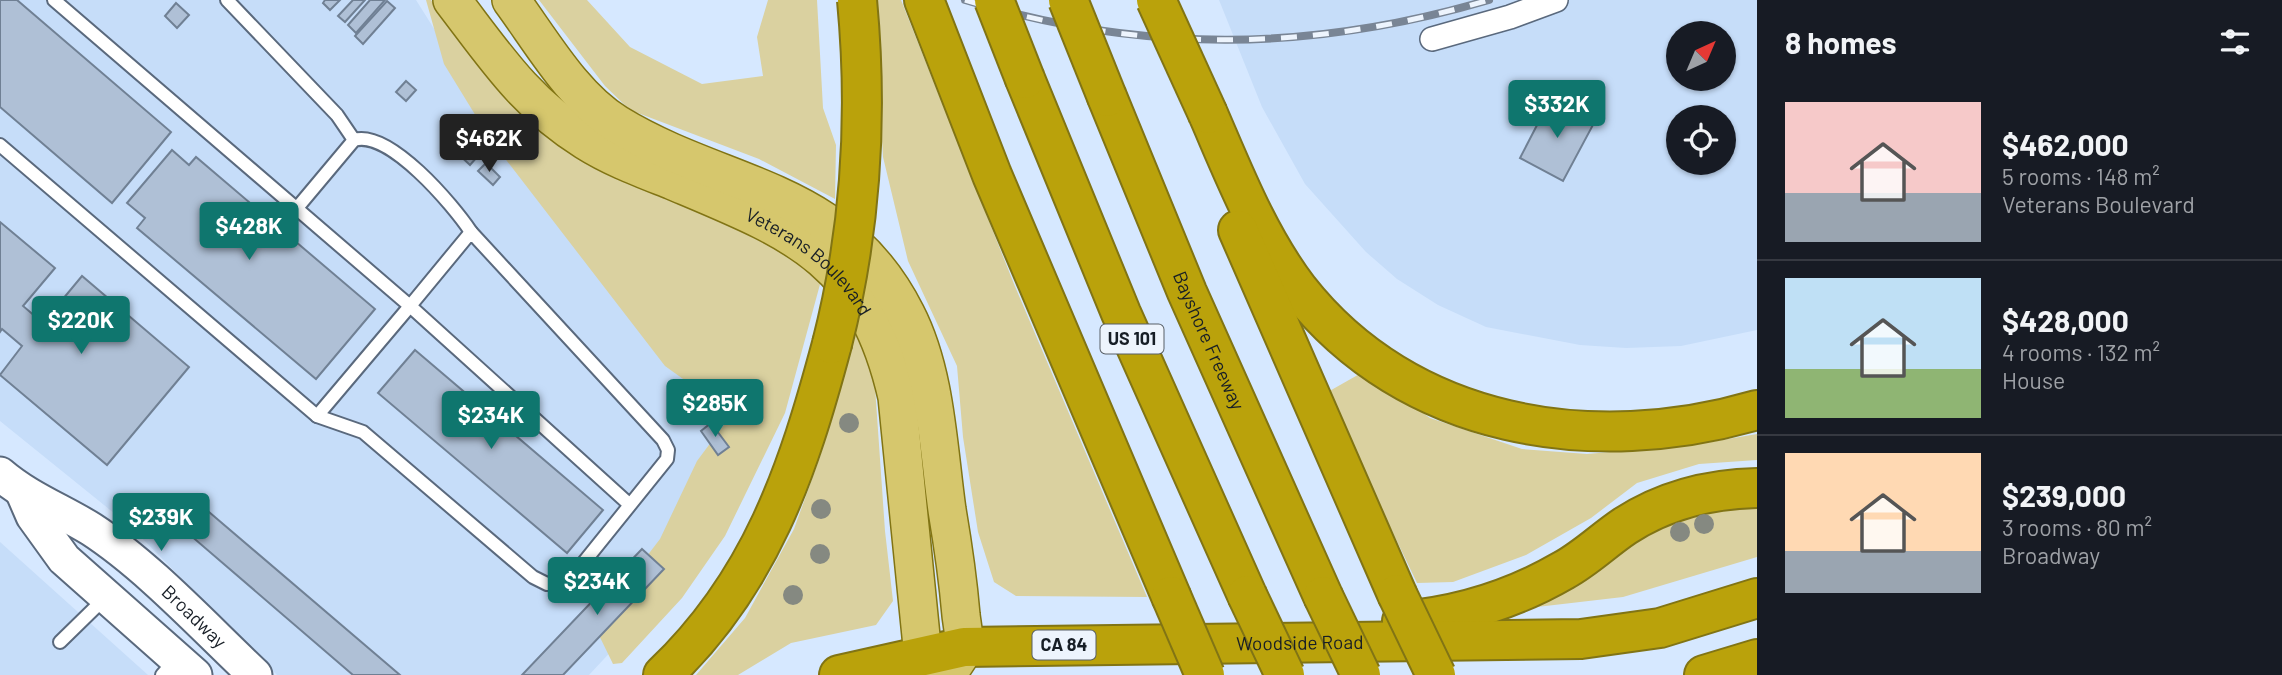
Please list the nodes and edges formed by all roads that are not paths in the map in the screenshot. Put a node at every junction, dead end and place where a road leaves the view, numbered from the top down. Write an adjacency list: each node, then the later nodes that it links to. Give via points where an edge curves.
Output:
1 (54, 0): 16 (lane)
2 (227, 0): 14 (lane, via 337,115)
3 (452, 0): 29 (main road, Veterans Boulevard, via 509,77 558,122 620,160 759,217 795,238 824,259 863,303 889,361 897,397)
4 (511, 0): 29 (main road, Veterans Boulevard, via 586,99 615,122 646,140 812,211 845,234 892,287 920,348 929,387 954,556)
5 (857, 0): 32 (highway, bridge, via 863,86 860,172 851,254 832,344 783,503 766,539 713,621)
6 (924, 0): 34 (highway, bridge, via 1044,300)
7 (994, 0): 35 (highway, US 101, bridge, via 1121,313)
8 (1068, 0): 36 (highway, Bayshore Freeway, bridge, via 1187,292)
9 (1140, 0): 13 (highway)
10 (1156, 0): 13 (highway, bridge)
11 (1556, 0): 12 (street)
12 (1432, 39)
13 (1198, 113): 19 (highway, via 1257,224 1298,288 1354,348 1412,387 1482,414 1565,429 1655,432); 37 (highway, bridge, via 1315,413)
14 (354, 140): 16 (lane); 17 (lane, via 376,140 424,177)
15 (0, 145): 20 (lane)
16 (297, 208): 18 (lane)
17 (471, 232): 18 (lane); 23 (lane, via 663,440 667,459)
18 (411, 306): 20 (lane); 23 (lane)
19 (1757, 410)
20 (317, 416): 23 (lane, via 363,432 533,577 547,584 572,577)
21 (11, 483): 24 (street, Broadway, via 64,559); 31 (street, Broadway, via 91,530)
22 (1757, 488): 27 (highway, via 1725,489 1670,503 1623,527 1578,562 1541,583 1453,614)
23 (630, 505)
24 (108, 595): 26 (lane); 30 (street, Broadway)
25 (1757, 598): 27 (highway, Woodside Road, via 1672,625 1581,639)
26 (60, 642)
27 (1164, 644): 29 (highway, Woodside Road / CA 84)
28 (1757, 659): 38 (highway)
29 (941, 663): 33 (highway, Woodside Road / CA 84)
30 (178, 669)
31 (255, 675)
32 (663, 675)
33 (839, 675)
34 (1205, 675)
35 (1285, 675)
36 (1361, 675)
37 (1436, 675)
38 (1704, 675)

